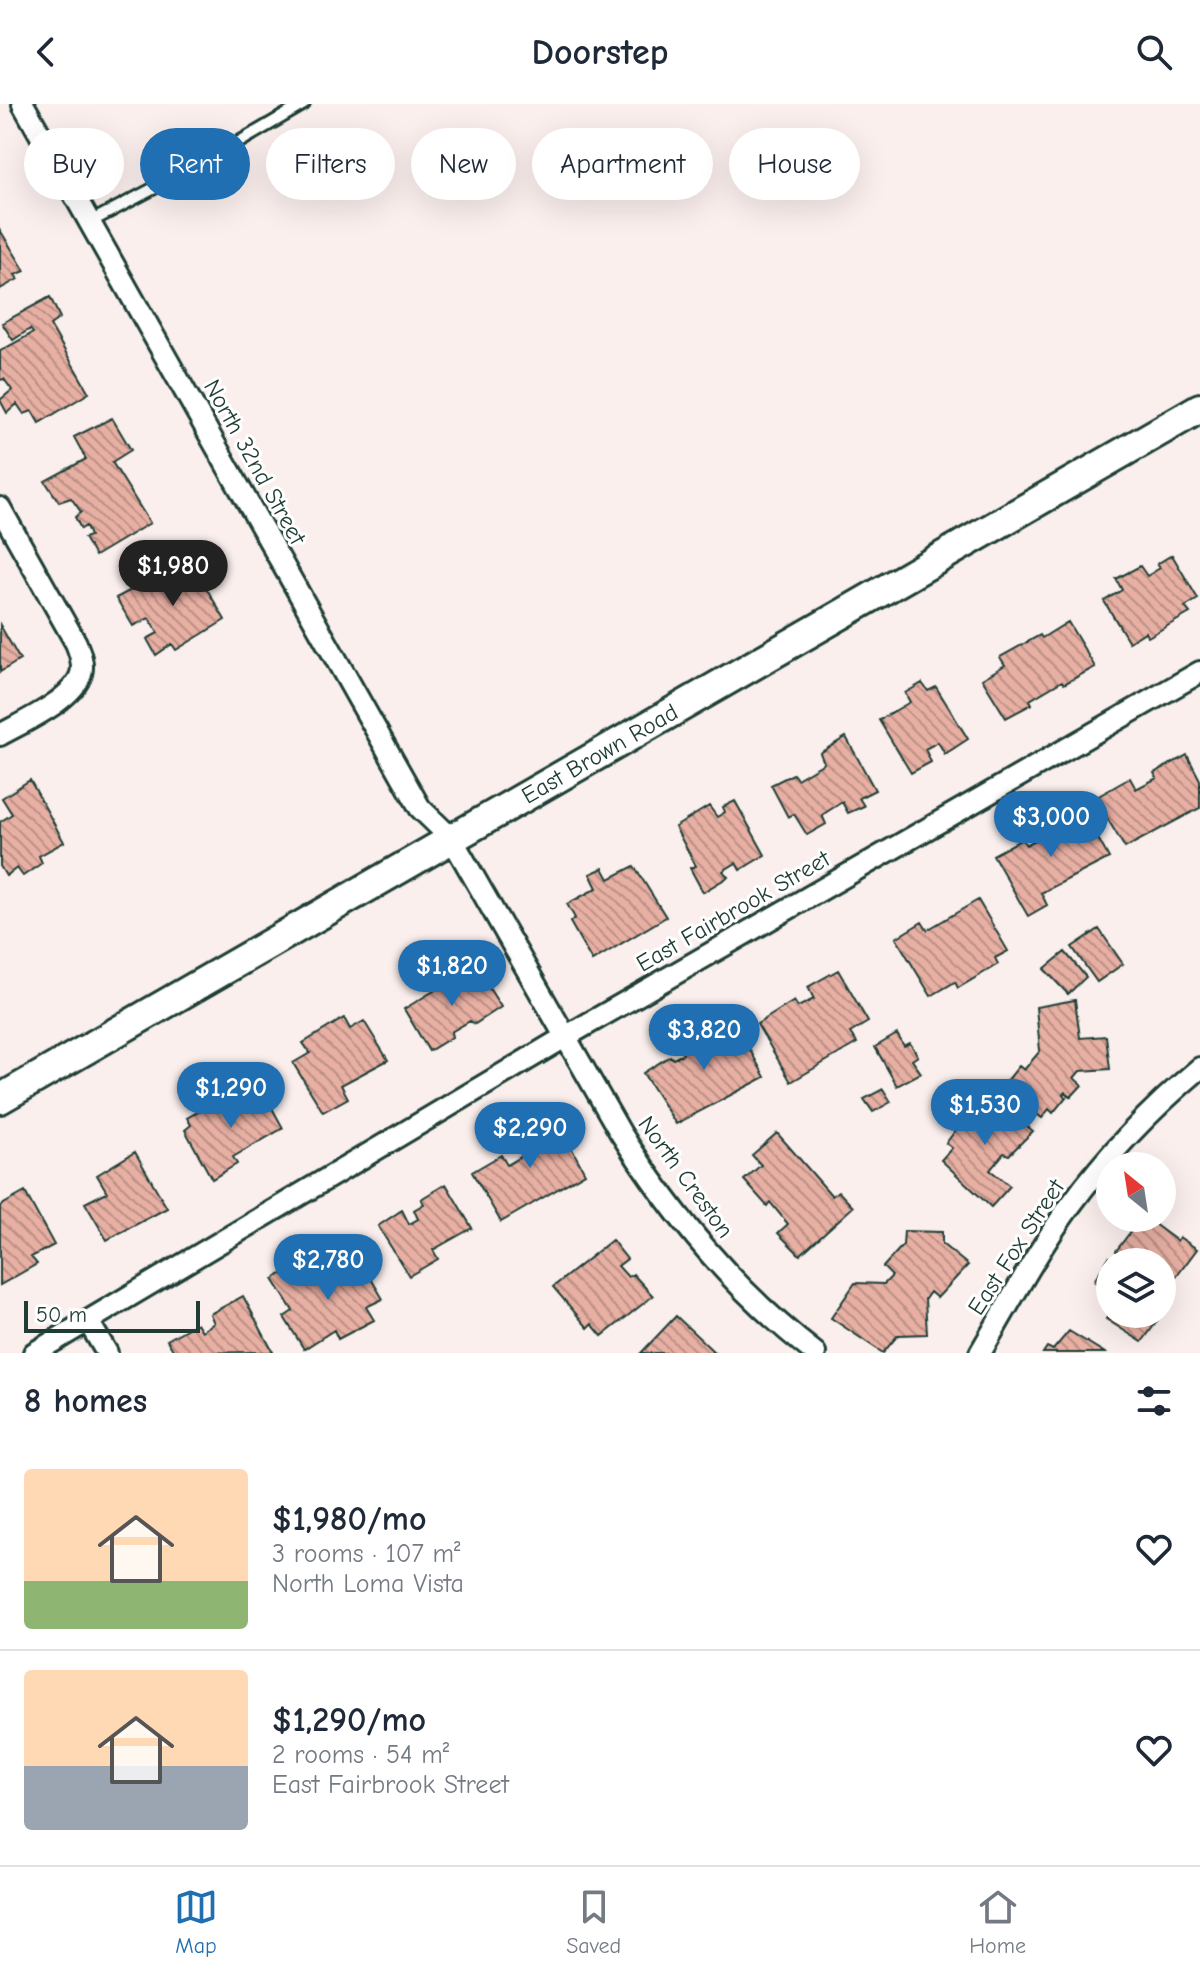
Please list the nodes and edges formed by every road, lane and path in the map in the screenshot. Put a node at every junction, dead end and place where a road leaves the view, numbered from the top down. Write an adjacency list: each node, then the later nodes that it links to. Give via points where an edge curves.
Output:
1 (23, 104): 3 (street, North 32nd Street)
2 (304, 104): 3 (lane)
3 (90, 222): 8 (street, North 32nd Street, via 420,808)
4 (1200, 408): 8 (main road, East Brown Road)
5 (0, 508): 7 (street, via 76,643 82,664 67,694)
6 (1200, 672): 9 (street, East Fairbrook Street)
7 (0, 735)
8 (452, 839): 9 (street, North Creston); 11 (main road, East Brown Road)
9 (565, 1037): 12 (street, East Fairbrook Street); 15 (street, North Creston, via 675,1212 741,1289)
10 (1200, 1068): 16 (street, East Fox Street, via 1122,1143 1070,1206)
11 (0, 1099)
12 (88, 1321): 13 (street, East Fairbrook Street); 14 (street)
13 (34, 1353)
14 (107, 1353)
15 (815, 1353)
16 (980, 1353)

